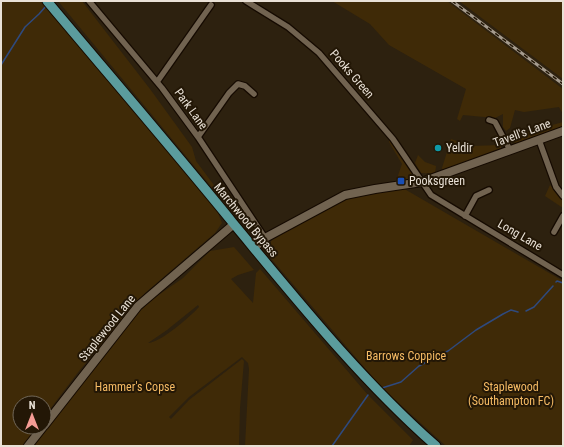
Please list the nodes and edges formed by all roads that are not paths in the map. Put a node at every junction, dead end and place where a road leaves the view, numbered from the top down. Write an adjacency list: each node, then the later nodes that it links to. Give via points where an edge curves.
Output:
1 (89, 1): 5 (street, Park Lane)
2 (246, 1): 12 (street, Pooks Green, via 288,27 319,53 393,139)
3 (49, 3): 17 (main road, Marchwood Bypass)
4 (212, 5): 5 (street)
5 (157, 82): 9 (street, Park Lane)
6 (254, 94): 9 (street, via 245,86 238,84)
7 (489, 120): 11 (street, via 498,125)
8 (563, 131): 10 (street, Tavell's Lane)
9 (198, 137): 19 (street, Park Lane)
10 (539, 140): 11 (street, Tavell's Lane); 14 (street, via 556,187)
11 (510, 150): 12 (street, Tavell's Lane)
12 (422, 182): 15 (street, Long Lane, via 431,194); 19 (street, via 374,188 345,195)
13 (489, 190): 15 (street, via 476,196)
14 (563, 196)
15 (465, 216): 21 (street, Long Lane)
16 (563, 216): 18 (street)
17 (234, 224): 20 (main road, Marchwood Bypass); 22 (street, Staplewood Lane, via 138,306)
18 (554, 232)
19 (265, 238): 20 (street)
20 (254, 248): 25 (main road, Marchwood Bypass, via 320,328 368,380)
21 (563, 275)
22 (52, 416)
23 (37, 435): 24 (street, Staplewood Lane)
24 (28, 446)
25 (436, 446)

